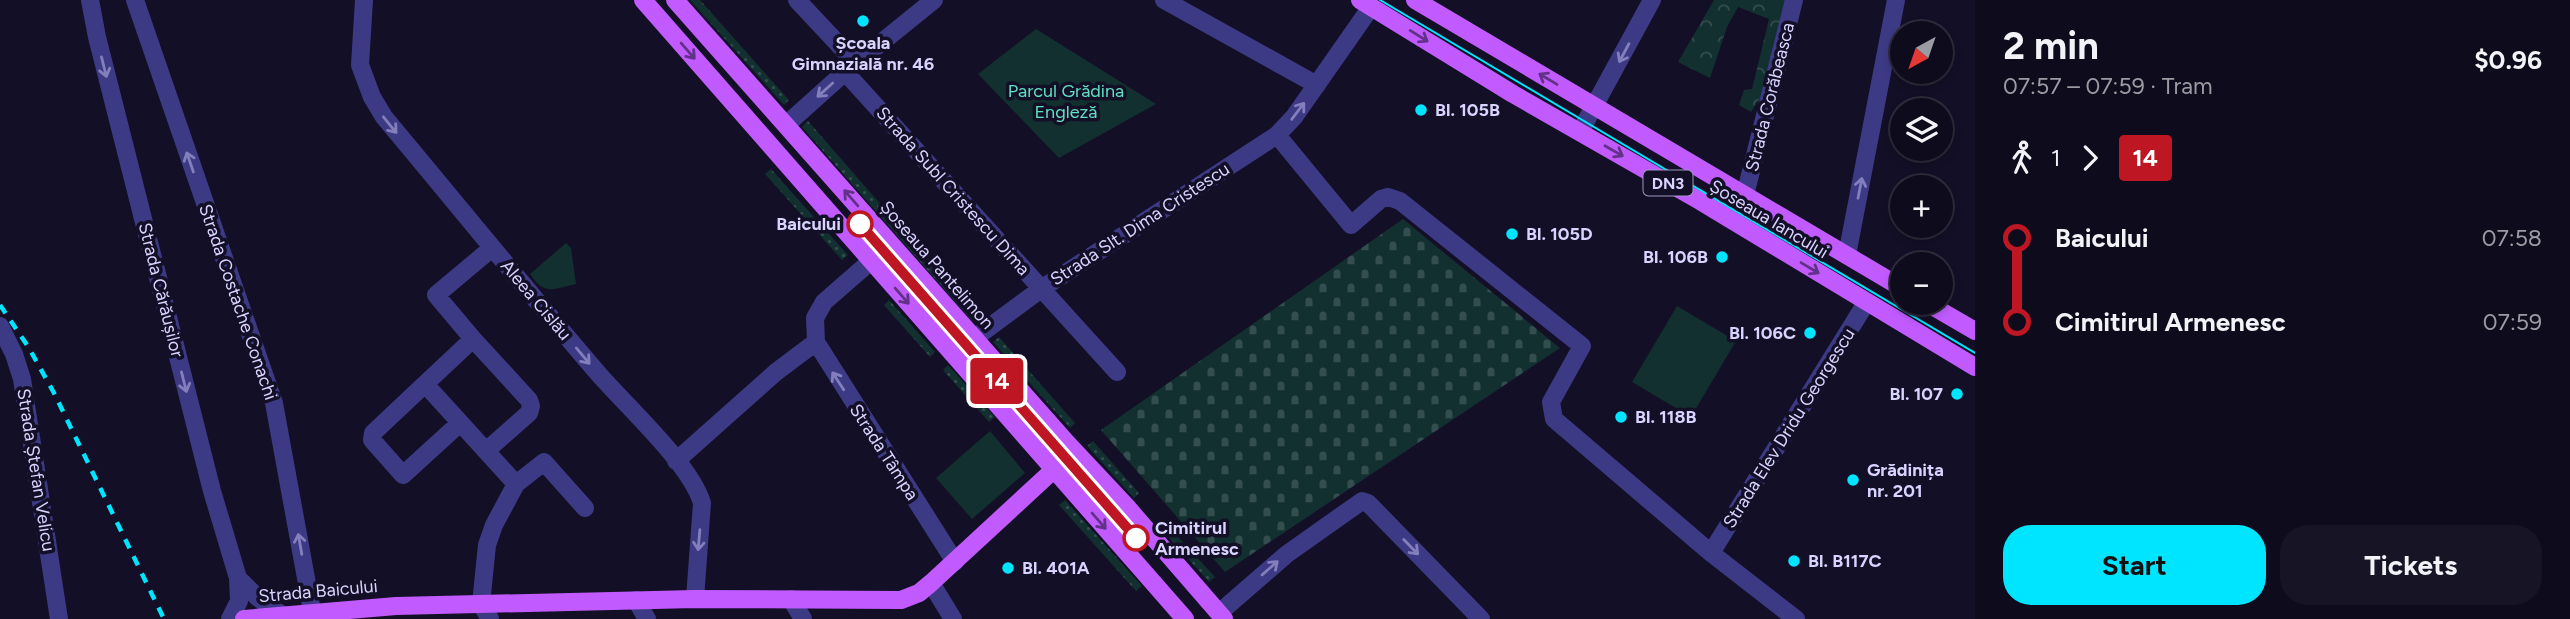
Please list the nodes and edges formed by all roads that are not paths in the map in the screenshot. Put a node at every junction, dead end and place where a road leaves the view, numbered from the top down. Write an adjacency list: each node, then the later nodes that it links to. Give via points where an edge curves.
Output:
1 (90, 0): 46 (street, Strada Cărăușilor, one-way to 46, via 212,491)
2 (135, 0): 54 (street, Strada Costache Conachi, one-way to 2, via 274,403)
3 (364, 0): 21 (street, Aleea Cislău, one-way to 21, via 360,65 372,97)
4 (643, 0): 23 (main road, one-way to 23)
5 (675, 0): 17 (main road, Șoseaua Pantelimon)
6 (797, 0): 14 (street, Strada Subl Cristescu Dima)
7 (934, 0): 14 (street)
8 (1164, 0): 15 (street)
9 (1415, 0): 16 (main road, Șoseaua Iancului / DN3, one-way to 9)
10 (1652, 0): 16 (street, one-way to 16)
11 (1794, 0): 20 (street, Strada Corăbeasca)
12 (1896, 0): 22 (street, one-way to 12)
13 (1366, 3): 15 (street, Strada Slt. Dima Cristescu); 18 (main road, Șoseaua Iancului / DN3, one-way to 18)
14 (851, 67): 17 (street, one-way to 17); 25 (street, Strada Subl Cristescu Dima)
15 (1317, 85): 19 (street, Strada Slt. Dima Cristescu, one-way to 15)
16 (1595, 106): 18 (street); 20 (main road, Șoseaua Iancului / DN3)
17 (787, 124): 30 (main road, Șoseaua Pantelimon, one-way to 17)
18 (1580, 132): 26 (main road, Șoseaua Iancului / DN3, one-way to 26)
19 (1276, 135): 25 (street, Strada Slt. Dima Cristescu); 44 (street, via 1351,225 1381,199 1399,201 1582,346 1551,402 1554,419)
20 (1745, 195): 22 (main road, Șoseaua Iancului / DN3)
21 (492, 248): 31 (street, via 436,295); 40 (street, Aleea Cislău, one-way to 40)
22 (1847, 255): 24 (main road, Șoseaua Iancului / DN3)
23 (871, 261): 32 (street, via 824,302 815,318); 33 (main road, one-way to 33)
24 (1890, 281)
25 (1041, 289): 30 (street, Strada Slt. Dima Cristescu); 35 (street, Strada Subl Cristescu Dima)
26 (1866, 303): 34 (main road, Șoseaua Iancului / DN3); 44 (street, Strada Elev Dridu Georgescu)
27 (1948, 315): 29 (main road)
28 (0, 326): 56 (street, Strada Ștefan Velicu, via 22,379)
29 (1975, 331)
30 (973, 338): 33 (street, Strada Slt. Dima Cristescu); 39 (main road, Șoseaua Pantelimon)
31 (473, 339): 36 (street); 38 (street, via 531,406 529,413)
32 (816, 342): 40 (street); 45 (street, Strada Tâmpa, one-way to 32)
33 (953, 354): 41 (main road)
34 (1975, 367)
35 (1117, 372)
36 (425, 384): 37 (street); 37 (street, via 372,438 402,475)
37 (460, 423): 38 (street)
38 (486, 451): 42 (street)
39 (1074, 451): 41 (main road); 55 (main road, Șoseaua Pantelimon)
40 (676, 461): 48 (street, Aleea Cislău, one-way to 48, via 702,503)
41 (1054, 469): 45 (main road, Strada Baicului); 63 (main road, one-way to 63)
42 (516, 484): 43 (street, via 544,461); 52 (street, via 490,535)
43 (584, 508)
44 (1711, 553): 65 (street)
45 (955, 562): 47 (main road, Strada Baicului)
46 (238, 578): 53 (street); 57 (street, Strada Cărăușilor, via 239,601)
47 (931, 583): 49 (main road, Strada Baicului, via 901,600); 62 (street)
48 (695, 599): 49 (main road, Strada Baicului); 50 (main road, Strada Baicului)
49 (791, 599): 61 (street)
50 (636, 600): 52 (main road, Strada Baicului); 60 (street)
51 (396, 606): 52 (main road, Strada Baicului); 54 (main road, Strada Baicului); 59 (main road)
52 (486, 611)
53 (282, 615): 54 (main road, Strada Baicului); 58 (main road, Strada Baicului)
54 (313, 615)
55 (1221, 616): 64 (street, one-way to 64, via 1295,548 1362,501)
56 (59, 619)
57 (230, 619)
58 (244, 619)
59 (382, 619)
60 (647, 619)
61 (803, 619)
62 (953, 619)
63 (1185, 619)
64 (1481, 619)
65 (1796, 619)

